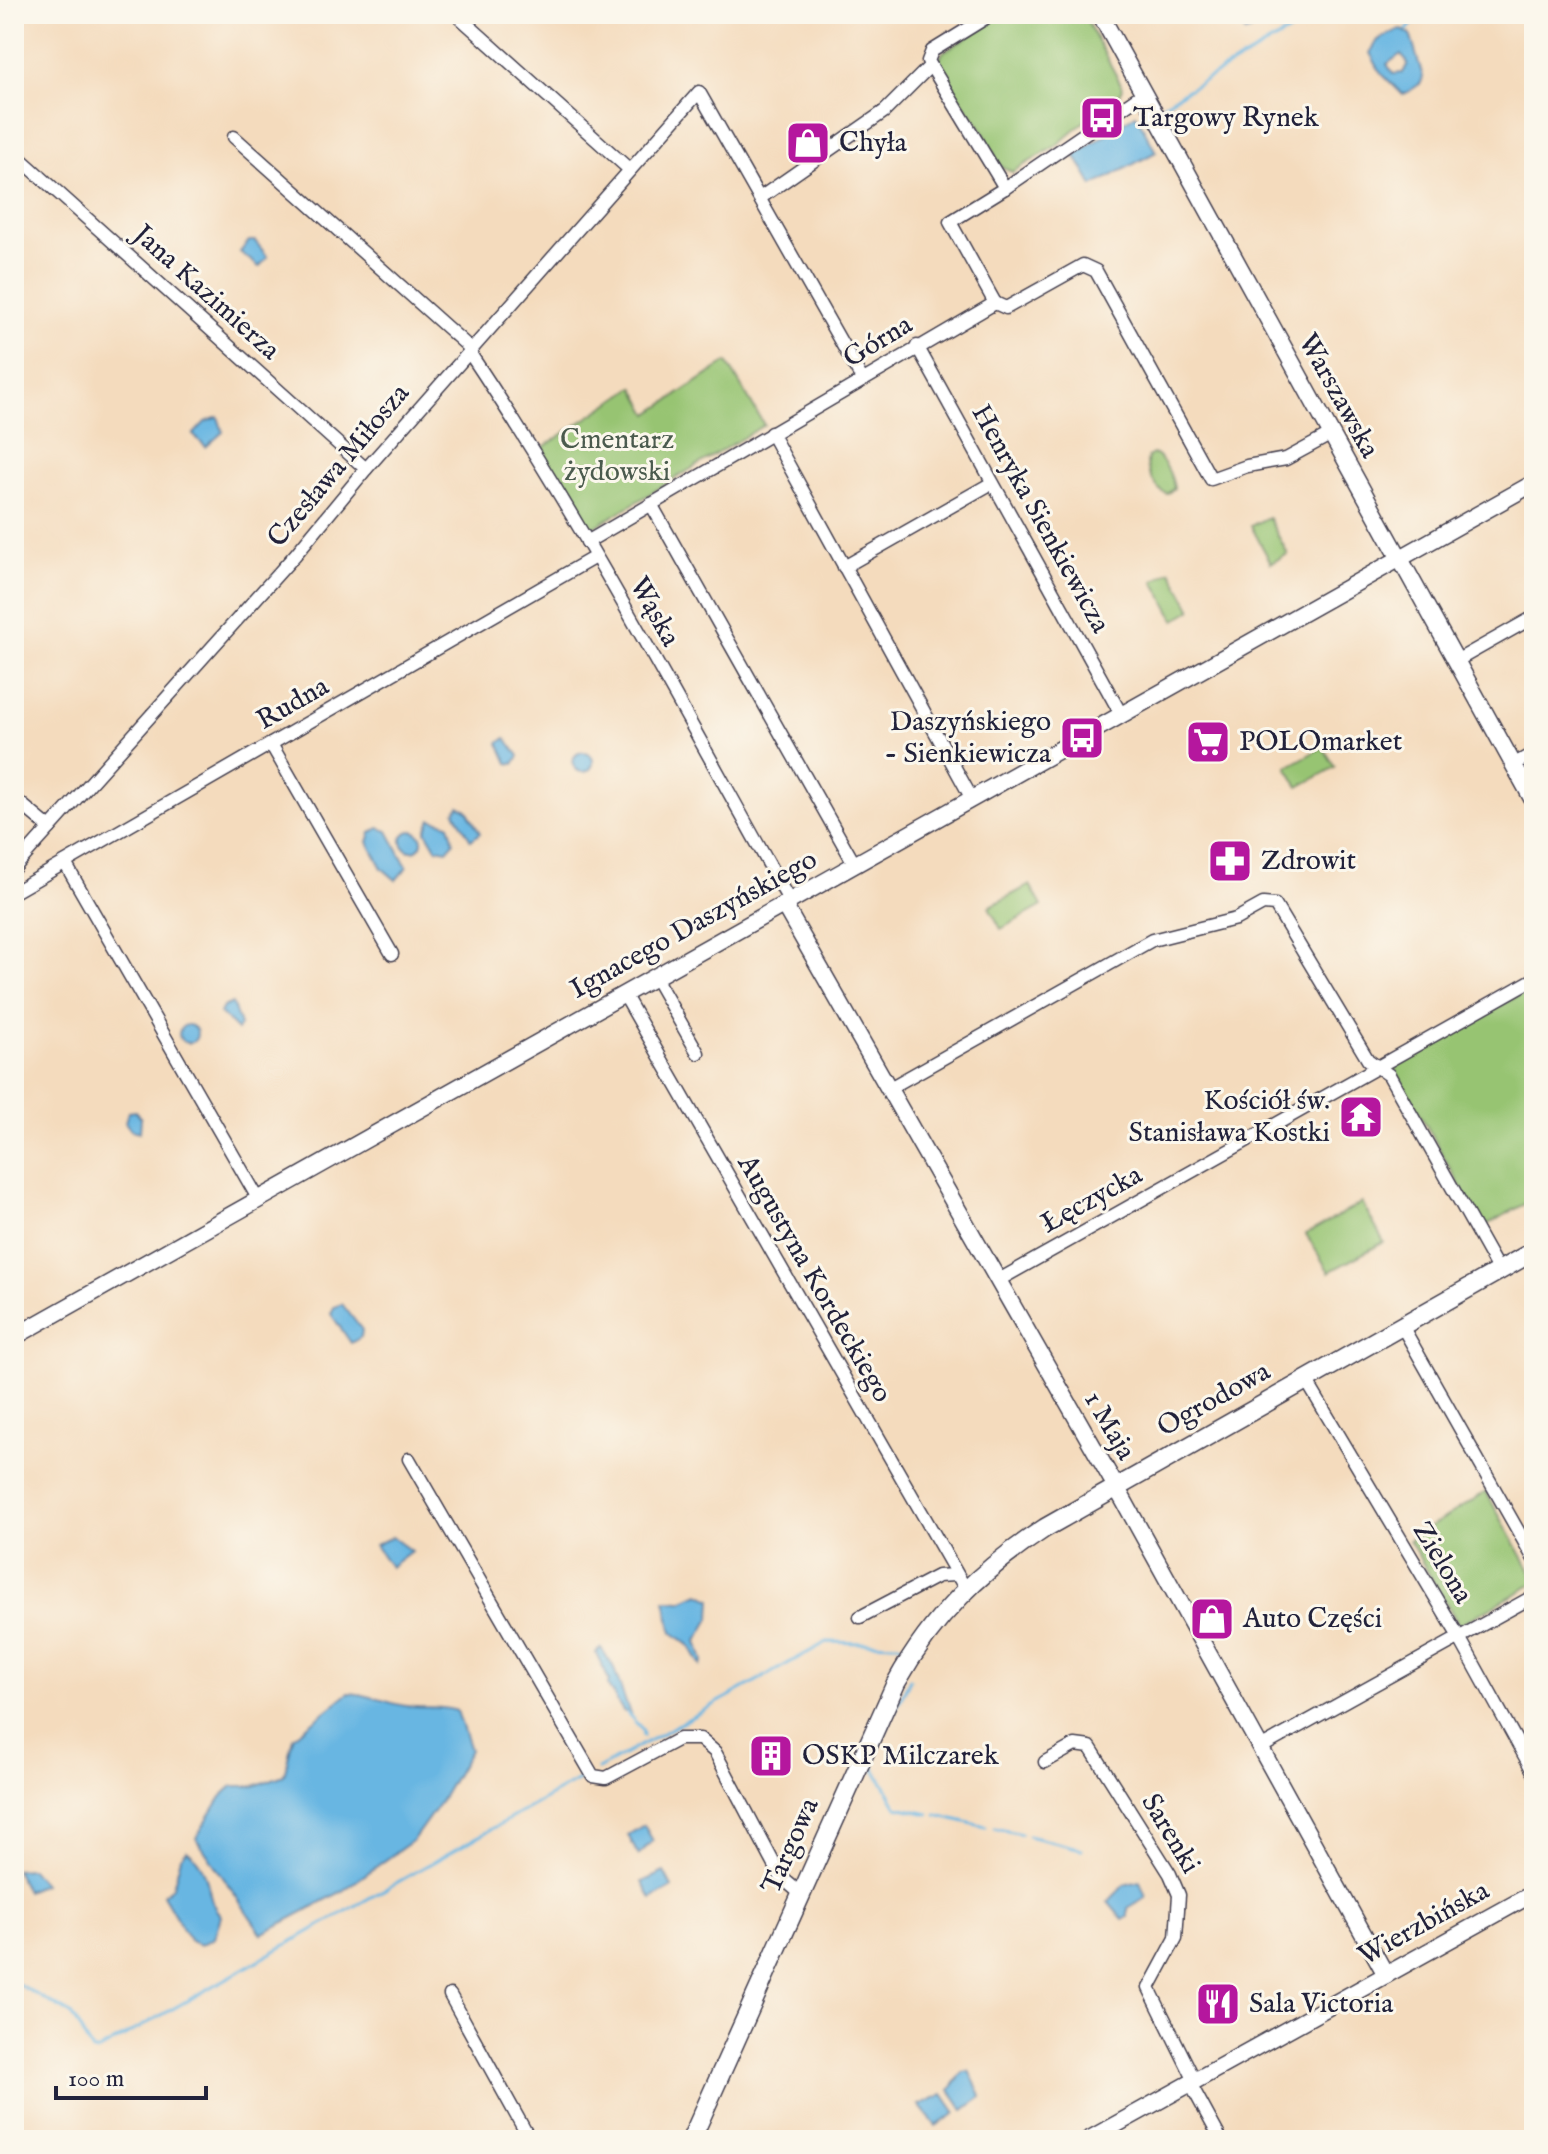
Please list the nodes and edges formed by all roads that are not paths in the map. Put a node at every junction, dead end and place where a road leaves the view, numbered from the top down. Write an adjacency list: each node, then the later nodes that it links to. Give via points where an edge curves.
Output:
1 (456, 14): 8 (street)
2 (992, 14): 4 (street, via 932,51)
3 (1100, 14): 5 (street, Warszawska)
4 (929, 67): 9 (street); 10 (street, via 885,111)
5 (1141, 95): 9 (street); 16 (street, Warszawska)
6 (234, 137): 13 (street, Wąska)
7 (14, 153): 17 (street, Jana Kazimierza)
8 (630, 170): 10 (street, Czesława Miłosza, via 699,92); 13 (street, Czesława Miłosza)
9 (1005, 188): 11 (street, via 950,222)
10 (760, 198): 14 (street)
11 (995, 303): 12 (street, Górna); 16 (street, Górna, via 1006,308 1083,265 1096,271 1211,479 1286,459)
12 (917, 346): 14 (street, Górna); 18 (street, Henryka Sienkiewicza)
13 (470, 350): 17 (street, Czesława Miłosza); 21 (street, Wąska)
14 (862, 379): 15 (street, Górna)
15 (771, 433): 20 (street, Górna); 24 (street)
16 (1330, 435): 23 (street, Warszawska)
17 (366, 469): 34 (street, Czesława Miłosza)
18 (992, 483): 24 (street); 27 (street, Henryka Sienkiewicza)
19 (1534, 483): 23 (street, Ignacego Daszyńskiego)
20 (651, 504): 21 (street); 36 (street)
21 (587, 542): 22 (street, Wąska)
22 (595, 557): 28 (street, Rudna); 39 (street, Wąska)
23 (1400, 560): 26 (street, Warszawska); 27 (street, Ignacego Daszyńskiego)
24 (844, 567): 32 (street)
25 (1534, 617): 26 (street)
26 (1456, 661): 30 (street, Warszawska)
27 (1122, 716): 32 (street, Ignacego Daszyńskiego)
28 (271, 744): 35 (street, Rudna); 40 (street)
29 (1534, 753): 30 (street)
30 (1513, 765): 33 (street, Warszawska)
31 (14, 798): 34 (street)
32 (972, 799): 36 (street, Ignacego Daszyńskiego)
33 (1534, 802)
34 (50, 828): 37 (street, Czesława Miłosza)
35 (65, 863): 38 (street, Rudna); 47 (street)
36 (855, 865): 39 (street, Ignacego Daszyńskiego)
37 (14, 868)
38 (14, 892)
39 (787, 903): 41 (street, Ignacego Daszyńskiego); 46 (street, 1 Maja)
40 (392, 954)
41 (654, 976): 43 (street, Ignacego Daszyńskiego); 44 (street)
42 (1534, 979): 45 (street, Łęczycka)
43 (624, 994): 47 (street, Ignacego Daszyńskiego); 57 (street, Augustyna Kordeckiego)
44 (698, 1053)
45 (1378, 1067): 46 (street, via 1368,1060 1275,905 1263,904 1236,919 1152,940); 49 (street, via 1401,1094); 50 (street, Łęczycka)
46 (888, 1089): 50 (street, 1 Maja)
47 (259, 1200): 52 (street, Ignacego Daszyńskiego)
48 (1534, 1251): 49 (main road, Ogrodowa)
49 (1499, 1271): 51 (main road, Ogrodowa)
50 (997, 1281): 55 (street, 1 Maja)
51 (1402, 1326): 53 (main road, Ogrodowa); 56 (street)
52 (14, 1337)
53 (1306, 1380): 55 (main road, Ogrodowa); 60 (street, Zielona)
54 (409, 1459): 65 (street, via 590,1772 606,1778 679,1739 700,1739 715,1752 781,1877)
55 (1116, 1487): 57 (main road, Ogrodowa); 61 (street, 1 Maja)
56 (1534, 1559)
57 (960, 1581): 59 (street, Ogrodowa, via 938,1576); 65 (main road, Targowa, via 896,1683)
58 (1534, 1596): 60 (street)
59 (860, 1617)
60 (1459, 1637): 61 (street); 63 (street, Zielona)
61 (1260, 1748): 66 (street, 1 Maja)
62 (1045, 1762): 68 (street, Sarenki, via 1075,1745 1090,1747 1170,1874 1179,1895 1176,1938 1149,1988)
63 (1534, 1773)
64 (1534, 1893): 66 (street, Wierzbińska)
65 (801, 1894): 70 (main road, Targowa)
66 (1386, 1975): 68 (street, Wierzbińska)
67 (450, 1995): 69 (street)
68 (1192, 2082): 71 (street, Wierzbińska); 72 (street)
69 (530, 2140)
70 (691, 2140)
71 (1088, 2140)
72 (1221, 2140)

